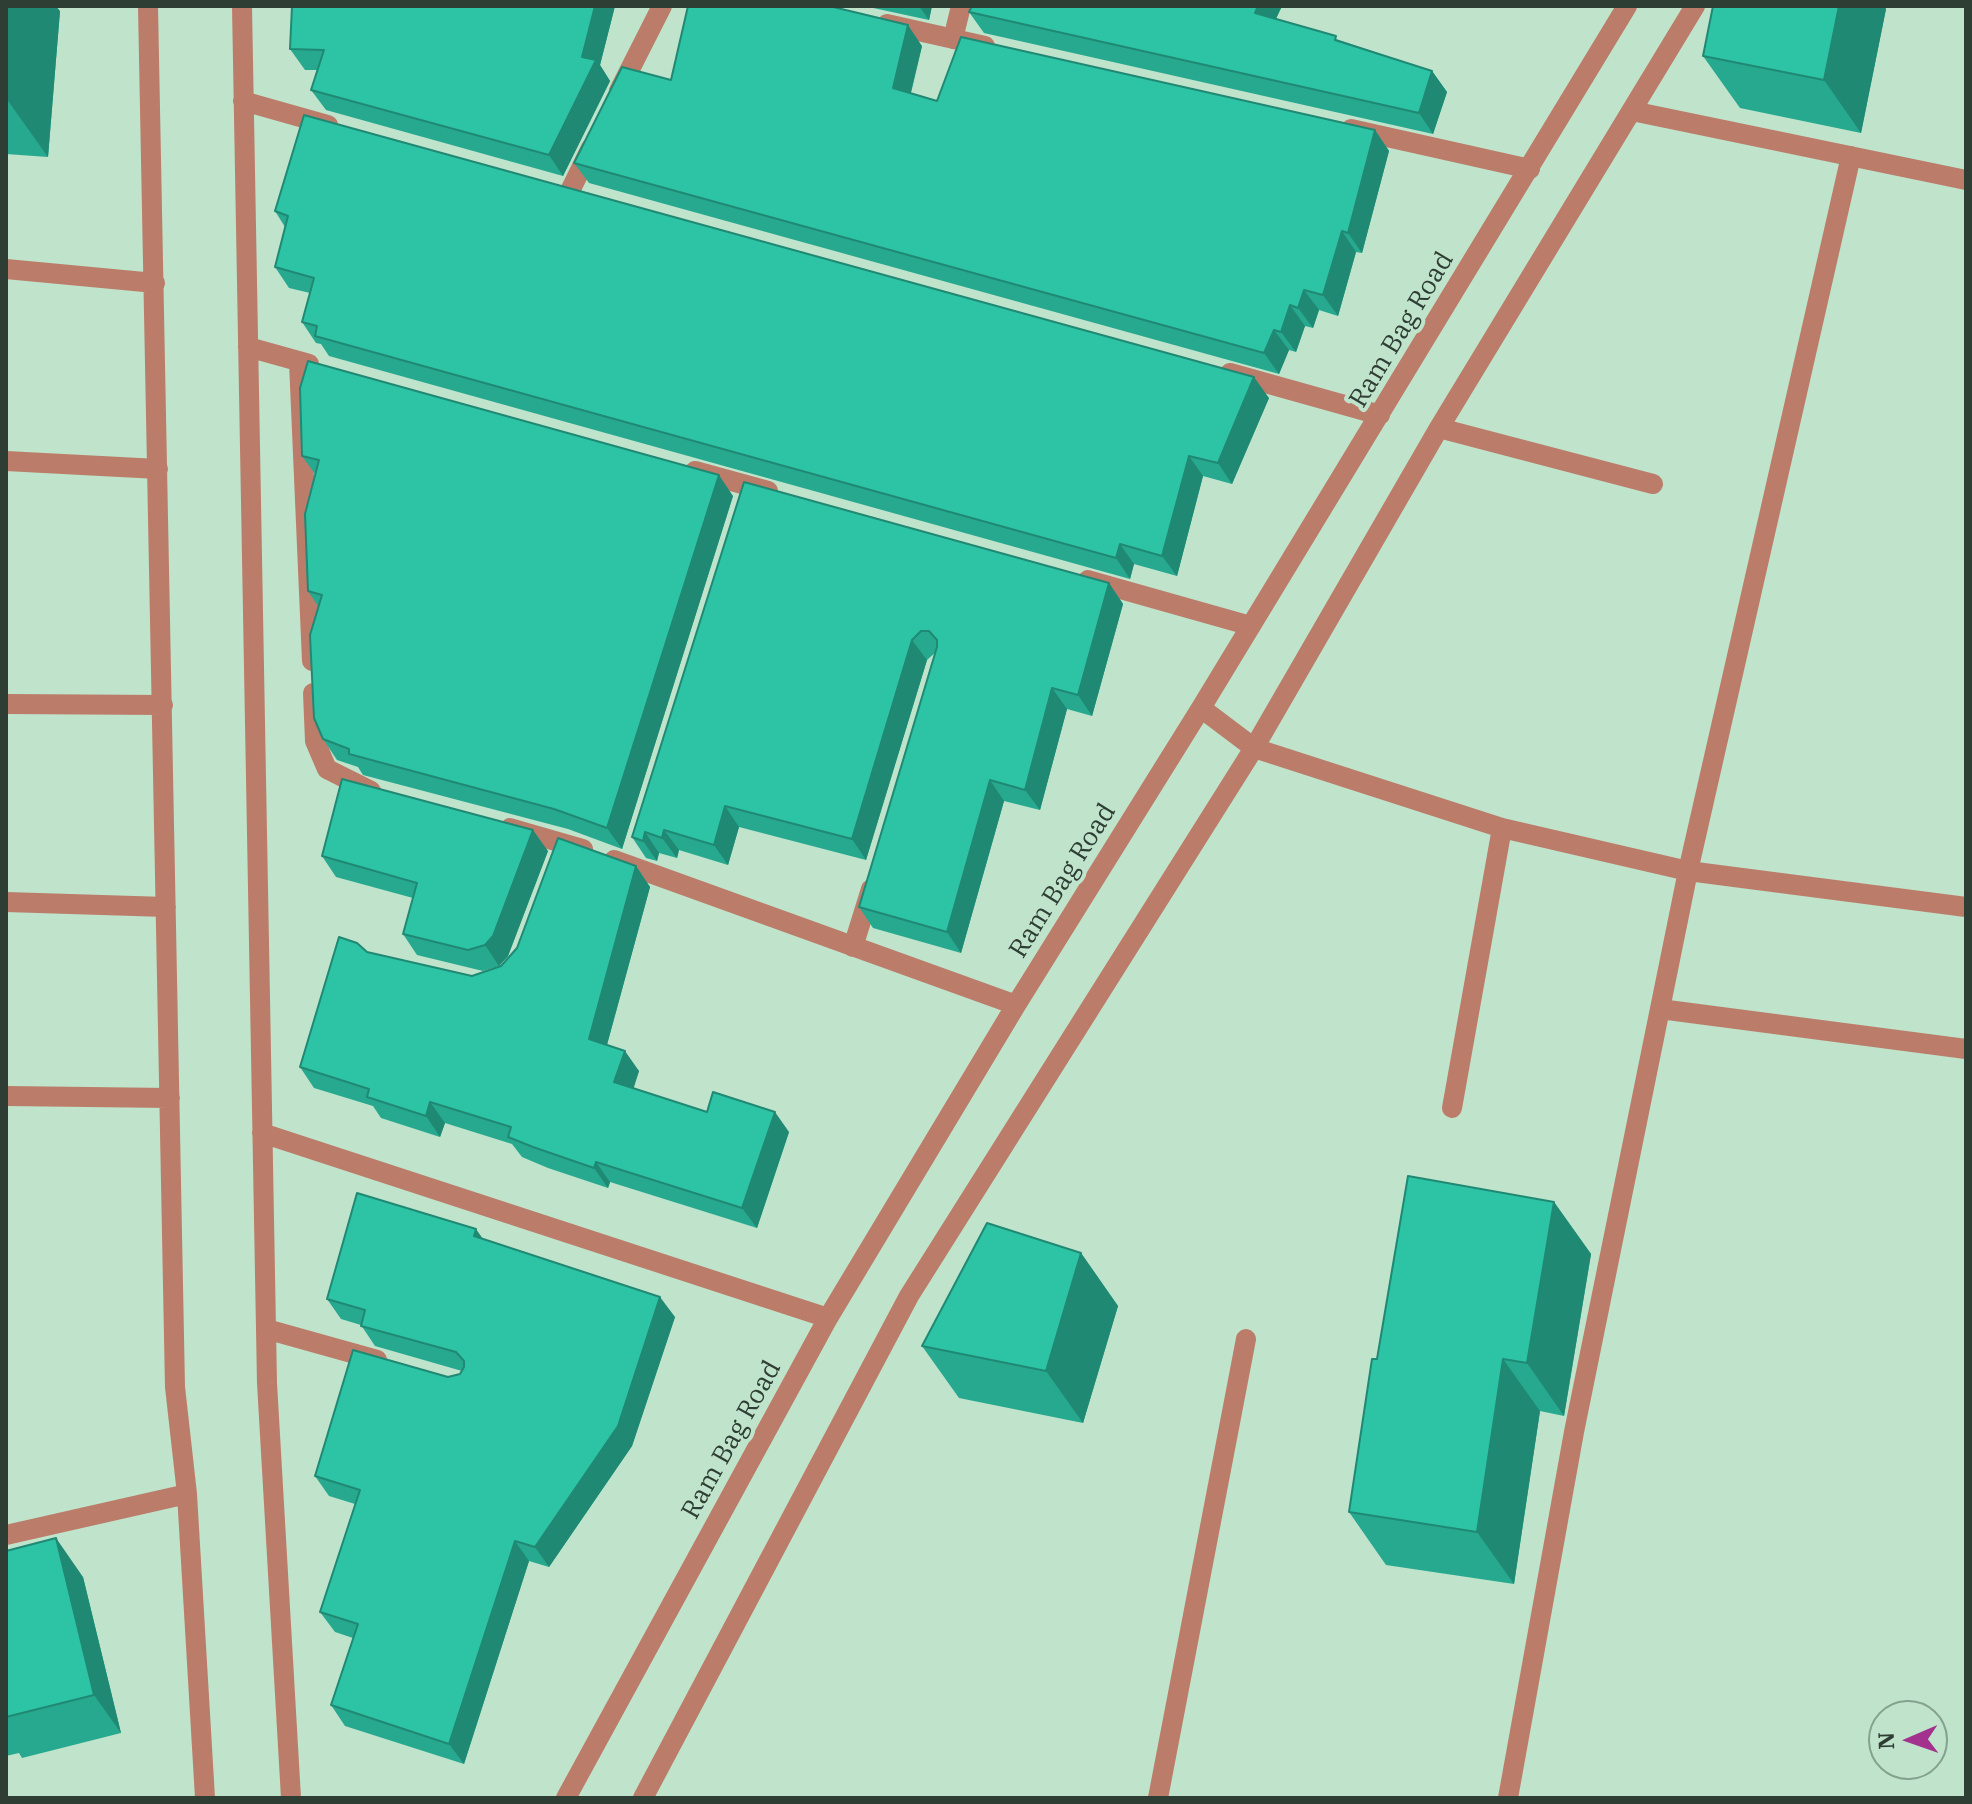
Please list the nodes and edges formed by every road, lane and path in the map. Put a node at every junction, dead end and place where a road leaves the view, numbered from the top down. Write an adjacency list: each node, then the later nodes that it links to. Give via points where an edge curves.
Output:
1 (148, 6): 21 (street)
2 (242, 6): 10 (street)
3 (662, 6): 11 (street)
4 (961, 6): 8 (street)
5 (1627, 6): 17 (street, Ram Bag Road)
6 (1695, 6): 12 (street)
7 (864, 19): 8 (street)
8 (953, 39): 9 (street)
9 (998, 49)
10 (243, 101): 14 (street); 22 (street)
11 (612, 106)
12 (1632, 111): 16 (street); 27 (street)
13 (1334, 125): 17 (street)
14 (354, 132)
15 (598, 134): 19 (street)
16 (1851, 156): 18 (street); 44 (street)
17 (1530, 169): 26 (street, Ram Bag Road)
18 (1966, 180)
19 (570, 191)
20 (6, 269): 21 (street)
21 (155, 283): 30 (street)
22 (248, 347): 23 (street); 56 (street)
23 (299, 362): 24 (street); 39 (street, via 315,741 327,769 358,787)
24 (328, 369)
25 (1215, 369): 26 (street)
26 (1380, 415): 34 (street, Ram Bag Road)
27 (1439, 428): 31 (street); 38 (street)
28 (6, 461): 30 (street)
29 (673, 465): 32 (street, via 747,494)
30 (158, 469): 36 (street)
31 (1653, 484)
32 (795, 499)
33 (1068, 575): 34 (street)
34 (1251, 626): 37 (street, Ram Bag Road)
35 (6, 704): 36 (street)
36 (163, 705): 47 (street)
37 (1201, 708): 38 (street); 50 (street, Ram Bag Road)
38 (1254, 748): 41 (street); 66 (street, via 909,1296)
39 (396, 798)
40 (493, 823): 42 (street)
41 (1502, 828): 44 (street); 55 (street)
42 (565, 842): 43 (street); 49 (street, via 633,858)
43 (555, 869)
44 (1688, 871): 48 (street); 51 (street)
45 (876, 872): 49 (street)
46 (6, 902): 47 (street)
47 (166, 907): 54 (street)
48 (1966, 907)
49 (853, 947): 50 (street)
50 (1016, 1005): 57 (street, Ram Bag Road)
51 (1660, 1009): 52 (street); 68 (street, via 1574,1432)
52 (1966, 1049)
53 (6, 1096): 54 (street)
54 (170, 1098): 61 (street, via 175,1387)
55 (1452, 1108)
56 (262, 1133): 57 (street); 58 (street)
57 (828, 1318): 65 (street, Ram Bag Road)
58 (266, 1329): 60 (street); 64 (street)
59 (1246, 1339): 67 (street)
60 (390, 1364)
61 (187, 1494): 62 (street); 63 (street)
62 (6, 1535)
63 (205, 1798)
64 (291, 1798)
65 (566, 1798)
66 (643, 1798)
67 (1158, 1798)
68 (1508, 1798)

